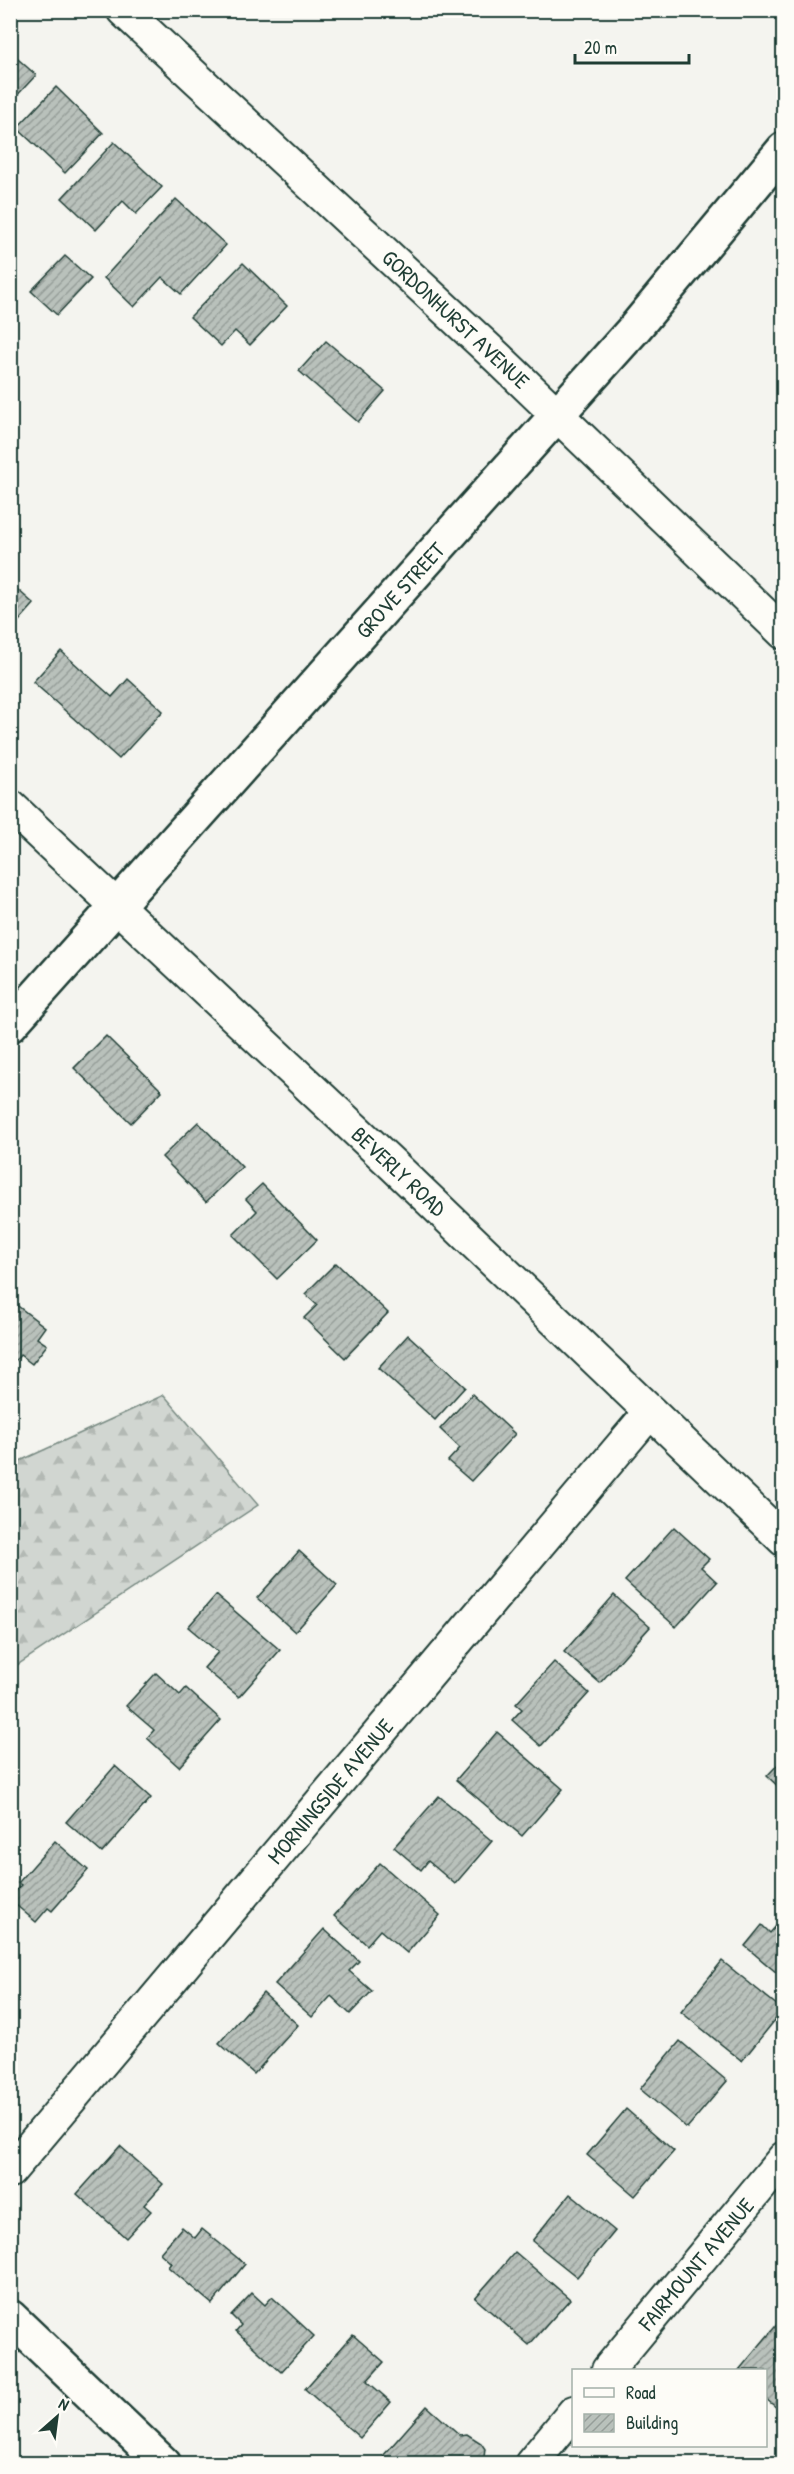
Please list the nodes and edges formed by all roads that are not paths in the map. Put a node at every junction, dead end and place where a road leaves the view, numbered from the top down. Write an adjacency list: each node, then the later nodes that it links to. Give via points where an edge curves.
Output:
1 (123, 10): 3 (street, GORDONHURST AVENUE)
2 (783, 149): 3 (main road, GROVE STREET, via 634,329)
3 (557, 414): 4 (street, GORDONHURST AVENUE); 6 (main road, GROVE STREET)
4 (783, 633)
5 (10, 806): 6 (street, BEVERLY ROAD)
6 (115, 907): 7 (main road, GROVE STREET); 8 (street, BEVERLY ROAD, via 393,1165)
7 (10, 1025)
8 (650, 1412): 9 (street, BEVERLY ROAD); 11 (street, MORNINGSIDE AVENUE)
9 (783, 1540)
10 (783, 2158): 13 (street, FAIRMOUNT AVENUE)
11 (10, 2170)
12 (10, 2317): 15 (main road)
13 (609, 2369)
14 (572, 2413): 16 (street)
15 (164, 2463)
16 (531, 2463)

